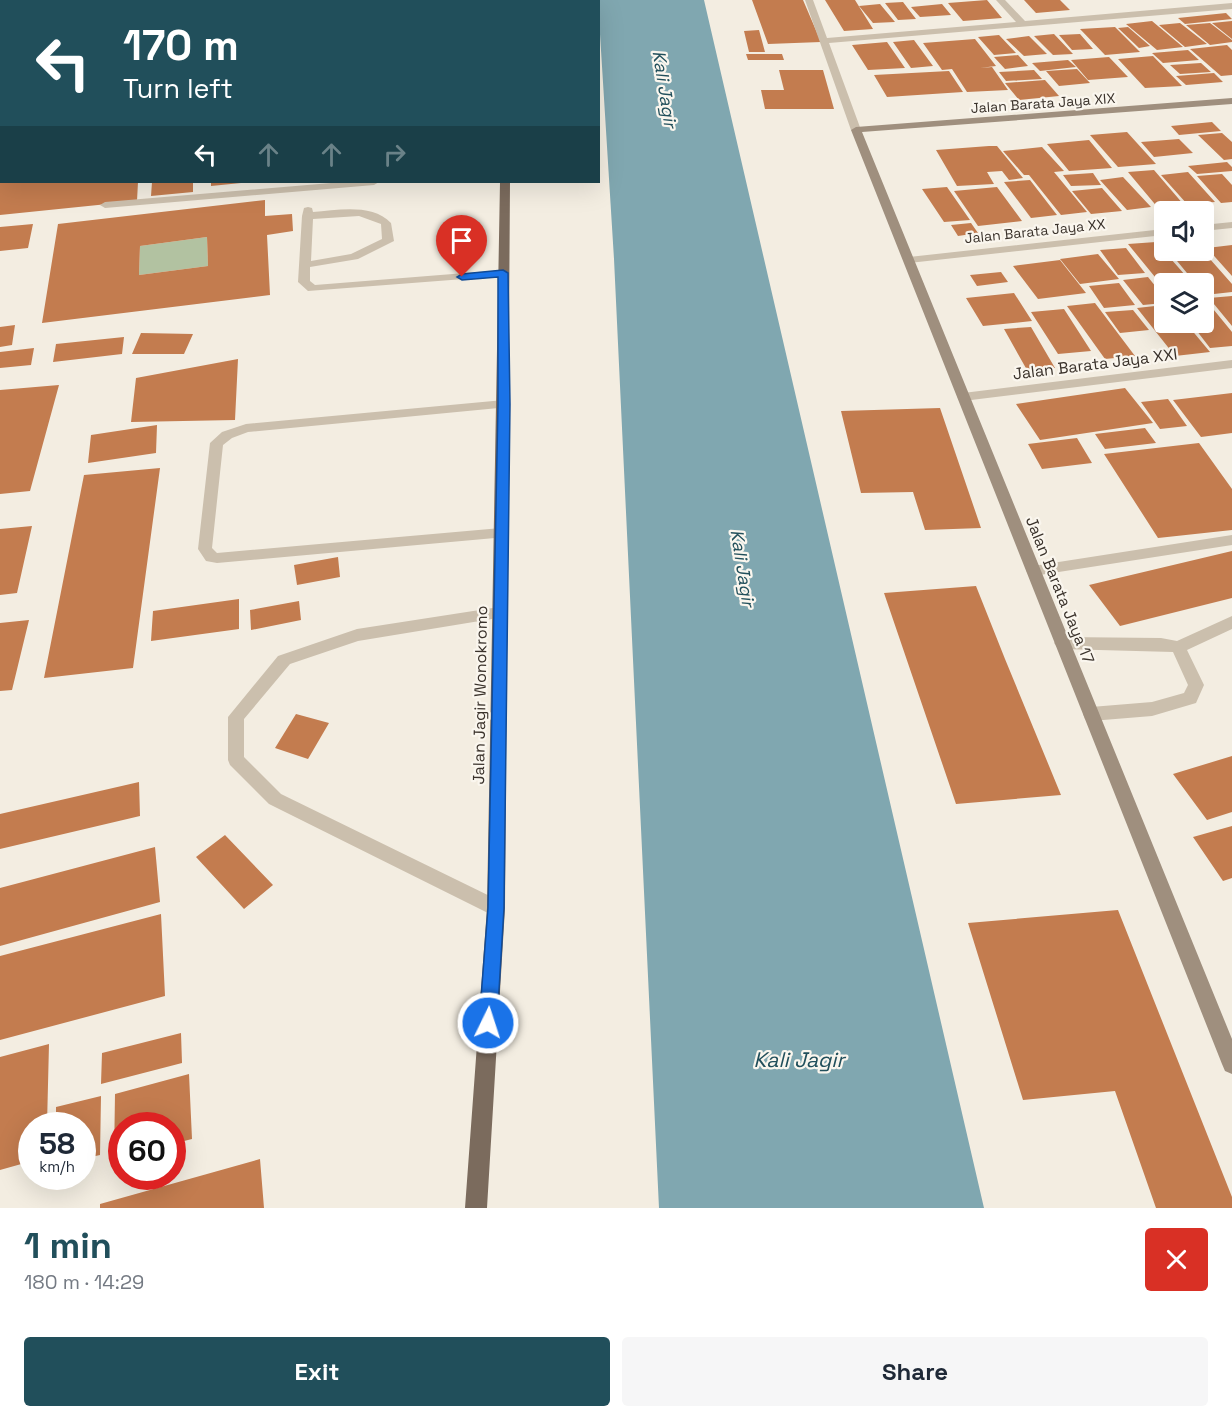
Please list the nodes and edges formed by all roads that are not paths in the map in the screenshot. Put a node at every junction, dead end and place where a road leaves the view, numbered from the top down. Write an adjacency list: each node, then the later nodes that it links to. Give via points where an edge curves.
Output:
1 (808, 0): 7 (street)
2 (1000, 0): 6 (street)
3 (1157, 0): 5 (street)
4 (1232, 6): 5 (street)
5 (1171, 11): 6 (street)
6 (1023, 24): 7 (street)
7 (824, 41): 9 (street)
8 (1232, 100): 9 (street, Jalan Barata Jaya XIX)
9 (856, 130): 17 (street, Jalan Barata Jaya 17)
10 (351, 183): 12 (street)
11 (505, 183): 19 (main road, Jalan Jagir Wonokromo)
12 (306, 185): 13 (street)
13 (105, 205)
14 (1232, 225): 15 (street)
15 (1214, 227)
16 (1154, 233): 17 (street, Jalan Barata Jaya XX)
17 (909, 260): 21 (street, Jalan Barata Jaya 17)
18 (305, 265): 18 (street, via 307,213 363,212 386,223 388,241 354,257); 19 (street, via 304,282 312,289)
19 (503, 273): 22 (main road, Jalan Jagir Wonokromo)
20 (1232, 364): 21 (street, Jalan Barata Jaya XXI)
21 (963, 397): 25 (street, Jalan Barata Jaya 17)
22 (504, 404): 23 (main road, Jalan Jagir Wonokromo); 23 (street, via 246,428 226,435 217,443 205,549 217,558)
23 (501, 532): 26 (main road, Jalan Jagir Wonokromo)
24 (1232, 540): 25 (street)
25 (1033, 571): 28 (street, Jalan Barata Jaya 17)
26 (499, 613): 31 (main road, Jalan Jagir Wonokromo); 31 (street, via 357,635 284,660 236,717 236,760 275,799)
27 (1232, 622): 29 (street)
28 (1062, 643): 29 (street); 30 (street, Jalan Barata Jaya 17)
29 (1178, 646): 30 (street, via 1196,685 1190,698 1152,709)
30 (1091, 714): 32 (street, Jalan Barata Jaya 17)
31 (496, 908): 33 (main road, Jalan Jagir Wonokromo)
32 (1232, 1064)
33 (476, 1208)

